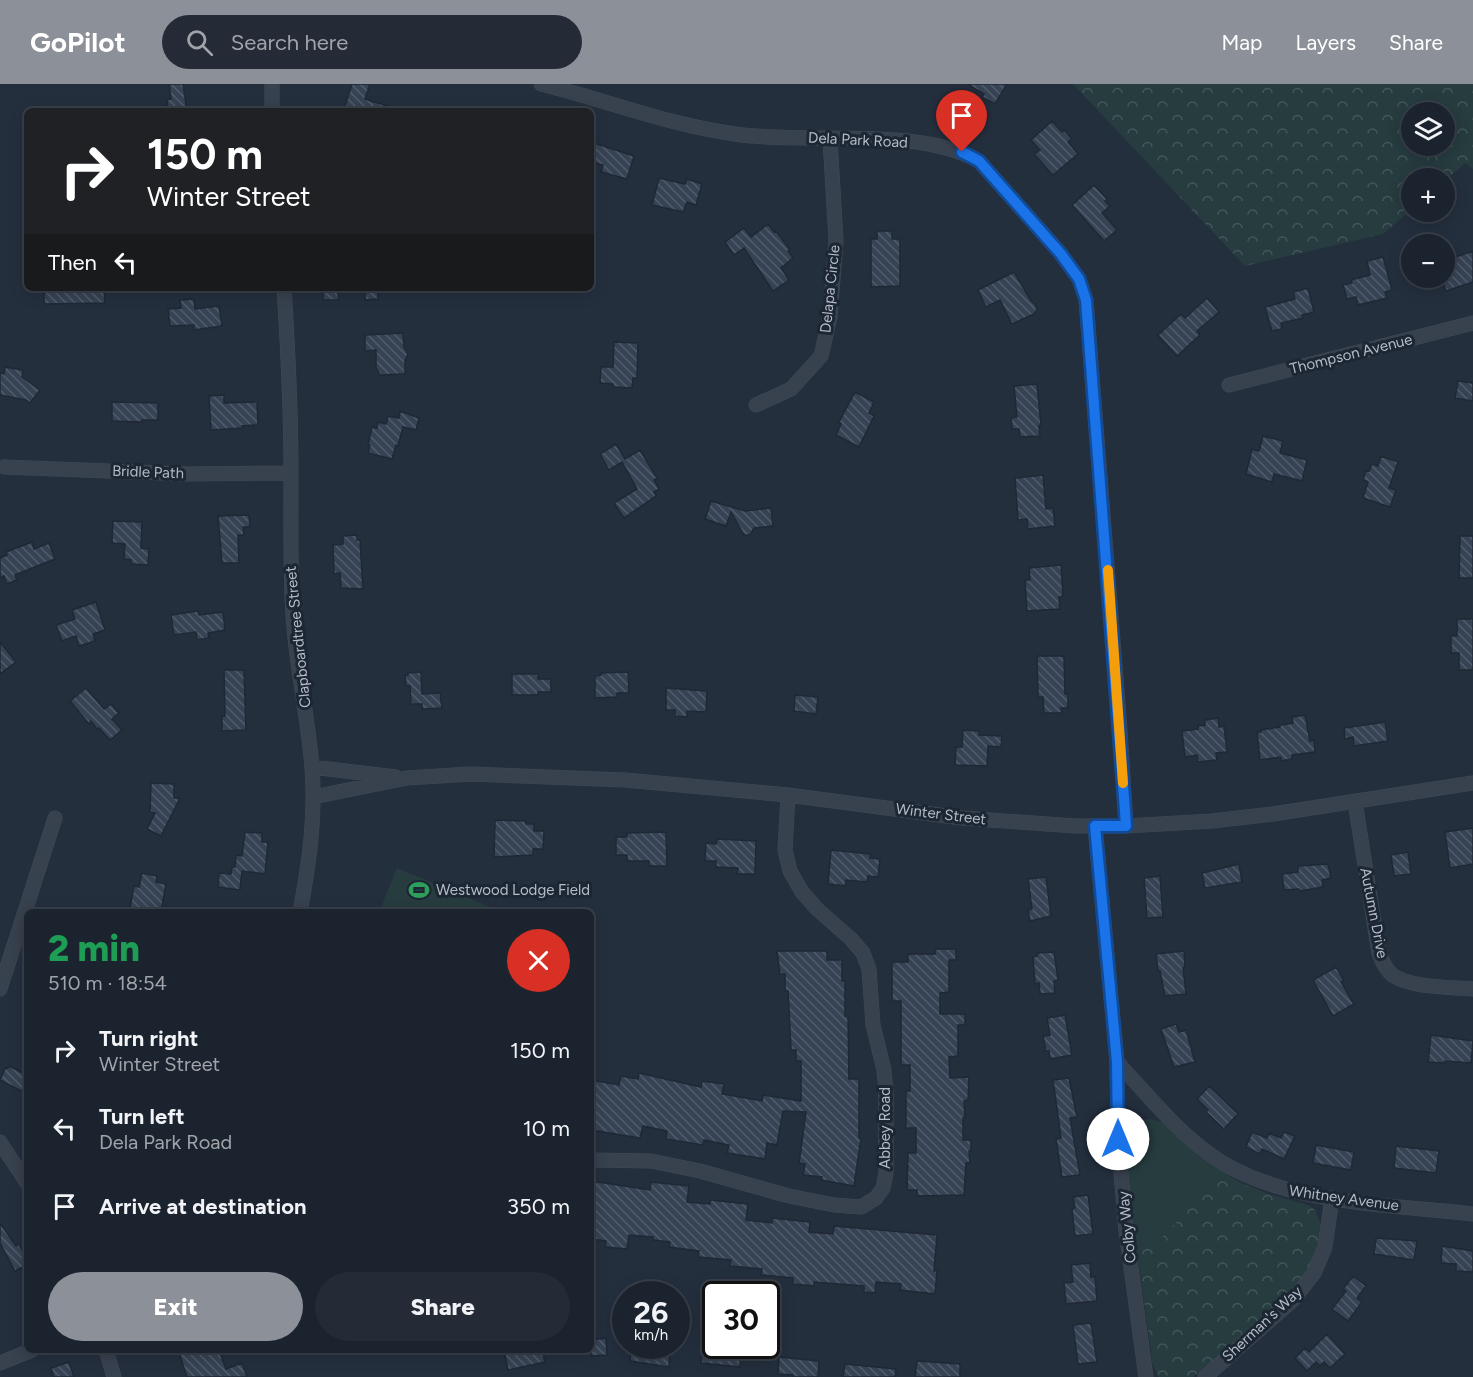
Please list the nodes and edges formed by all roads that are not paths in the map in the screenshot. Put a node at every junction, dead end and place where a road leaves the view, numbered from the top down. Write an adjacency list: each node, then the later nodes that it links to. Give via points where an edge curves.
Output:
1 (272, 84): 3 (street)
2 (541, 84): 4 (street, Dela Park Road, via 702,129 738,135)
3 (272, 108)
4 (830, 139): 8 (street, Delapa Circle, via 836,240 830,317 821,356 791,389); 19 (street, Dela Park Road, via 883,139 942,146 979,161 1079,279 1086,300)
5 (284, 291): 10 (street, Clapboardtree Street)
6 (1473, 323): 7 (street, Thompson Avenue)
7 (1229, 386)
8 (756, 405)
9 (4, 467): 10 (street, Bridle Path)
10 (291, 474): 11 (street, Clapboardtree Street, via 293,620)
11 (312, 767): 12 (street, Winter Street); 15 (street, Clapboardtree Street)
12 (407, 778): 14 (street, Winter Street, via 471,774 615,780); 15 (street, Winter Street)
13 (1473, 783): 16 (street, Winter Street)
14 (788, 795): 18 (street, Winter Street, via 962,818); 27 (street, Abbey Road, via 785,850 790,871 816,909 863,953 869,969 873,1025 886,1092 883,1188 861,1207 834,1205 660,1163)
15 (314, 797): 21 (street, Clapboardtree Street)
16 (1355, 802): 19 (street, Winter Street, via 1212,821); 24 (street, Autumn Drive, via 1384,966 1393,976 1412,983)
17 (55, 818): 20 (street)
18 (1095, 826): 19 (street, Winter Street); 25 (street, Colby Way)
19 (1126, 826)
20 (26, 909)
21 (301, 909)
22 (24, 914): 23 (street)
23 (0, 989)
24 (1473, 989)
25 (1117, 1062): 29 (street, Whitney Avenue, via 1208,1154 1241,1174 1273,1186); 36 (street, Colby Way, via 1126,1231)
26 (0, 1142): 28 (street)
27 (594, 1160)
28 (24, 1178)
29 (1332, 1198): 30 (street, Whitney Avenue); 37 (street, Sherman's Way, via 1325,1247 1314,1273 1294,1299)
30 (1473, 1214)
31 (25, 1353): 34 (street)
32 (107, 1353): 35 (street)
33 (117, 1353): 35 (street)
34 (0, 1363)
35 (115, 1377)
36 (1146, 1377)
37 (1205, 1377)

